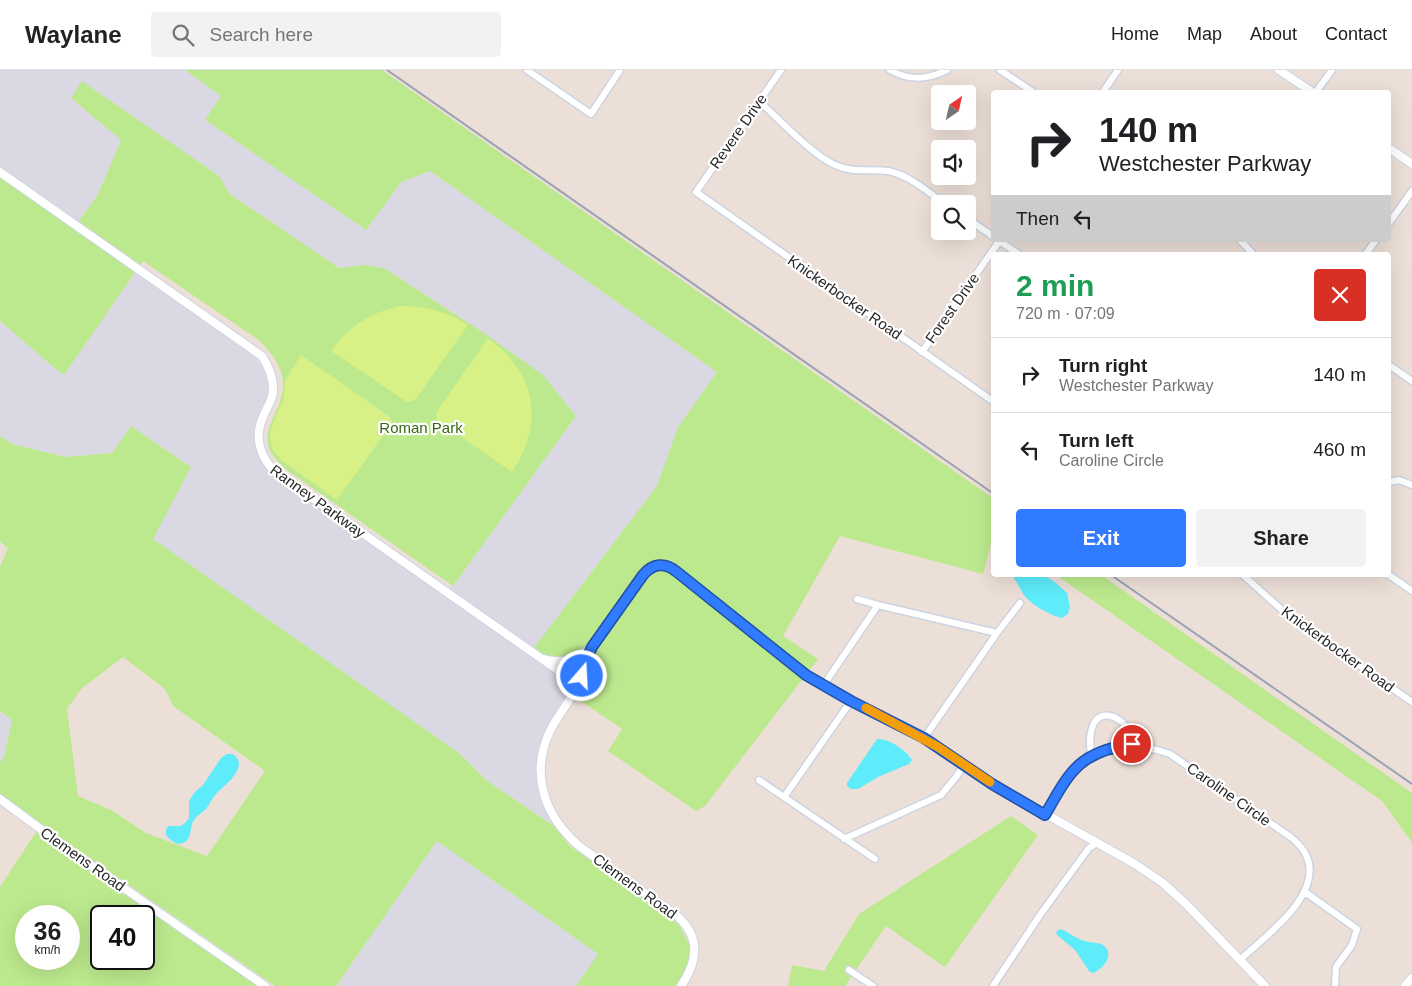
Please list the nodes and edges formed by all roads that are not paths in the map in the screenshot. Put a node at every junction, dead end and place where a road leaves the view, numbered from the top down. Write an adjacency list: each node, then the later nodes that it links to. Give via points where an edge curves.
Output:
1 (527, 70): 2 (street, via 591,114)
2 (620, 70)
3 (780, 70): 14 (street, Revere Drive)
4 (890, 70): 5 (street, via 918,79)
5 (947, 70)
6 (1000, 70): 10 (street)
7 (1118, 70): 11 (street)
8 (1279, 70): 12 (street)
9 (1332, 70): 13 (street)
10 (1030, 90)
11 (1104, 90)
12 (1309, 90)
13 (1317, 90)
14 (759, 101): 19 (street, Revere Drive); 20 (street, via 820,157 850,170 889,171 904,176)
15 (1391, 149): 16 (street)
16 (1412, 164)
17 (0, 172): 43 (street, Ranney Parkway, via 262,356 272,375 273,393 259,426 259,445 274,471)
18 (1412, 191): 21 (street)
19 (696, 192): 29 (street, Knickerbocker Road)
20 (932, 195)
21 (1391, 220)
22 (976, 224): 23 (street)
23 (991, 234)
24 (996, 242): 29 (street, Forest Drive)
25 (1002, 242): 27 (street)
26 (1242, 242): 28 (street)
27 (1016, 252)
28 (1251, 252)
29 (922, 352): 32 (street, Knickerbocker Road)
30 (1391, 366): 31 (street)
31 (1412, 381)
32 (991, 400)
33 (1391, 482): 34 (street, via 1399,480)
34 (1412, 485)
35 (1391, 576): 37 (street)
36 (1245, 577): 47 (street, Knickerbocker Road, via 1291,618)
37 (1412, 591)
38 (857, 599): 40 (street)
39 (1020, 603): 41 (street)
40 (878, 605): 41 (street); 45 (street)
41 (997, 633): 48 (street)
42 (592, 647): 43 (street, via 571,660); 44 (street, Clemens Road); 45 (street, via 647,571 664,565)
43 (540, 658): 44 (street, Ranney Parkway)
44 (579, 685): 64 (street, Clemens Road, via 544,745 542,789 547,806 566,835 685,923 692,936 695,956)
45 (823, 686): 46 (street)
46 (851, 701): 48 (street); 53 (street)
47 (1412, 702)
48 (924, 738): 51 (street)
49 (1132, 744): 50 (street, Caroline Circle); 50 (street, via 1130,732 1118,718 1101,716 1092,727); 59 (street, Caroline Circle, via 1170,754 1292,838 1305,853 1309,866)
50 (1091, 755): 55 (street, Caroline Circle, via 1070,773)
51 (964, 765): 55 (street); 56 (street, via 941,795)
52 (759, 780): 53 (street)
53 (784, 797): 56 (street)
54 (0, 799): 63 (street, Clemens Road)
55 (1045, 815): 57 (street)
56 (844, 839): 58 (street)
57 (1097, 843): 60 (street, via 1163,883); 66 (street, via 1089,848 1040,915)
58 (875, 860)
59 (1305, 892): 60 (street, Caroline Circle, via 1296,907); 68 (street, via 1357,929 1352,945 1336,967)
60 (1240, 960): 67 (street)
61 (849, 970): 65 (street)
62 (1412, 978): 69 (street)
63 (265, 986)
64 (681, 986)
65 (873, 986)
66 (993, 986)
67 (1265, 986)
68 (1334, 986)
69 (1406, 986)

